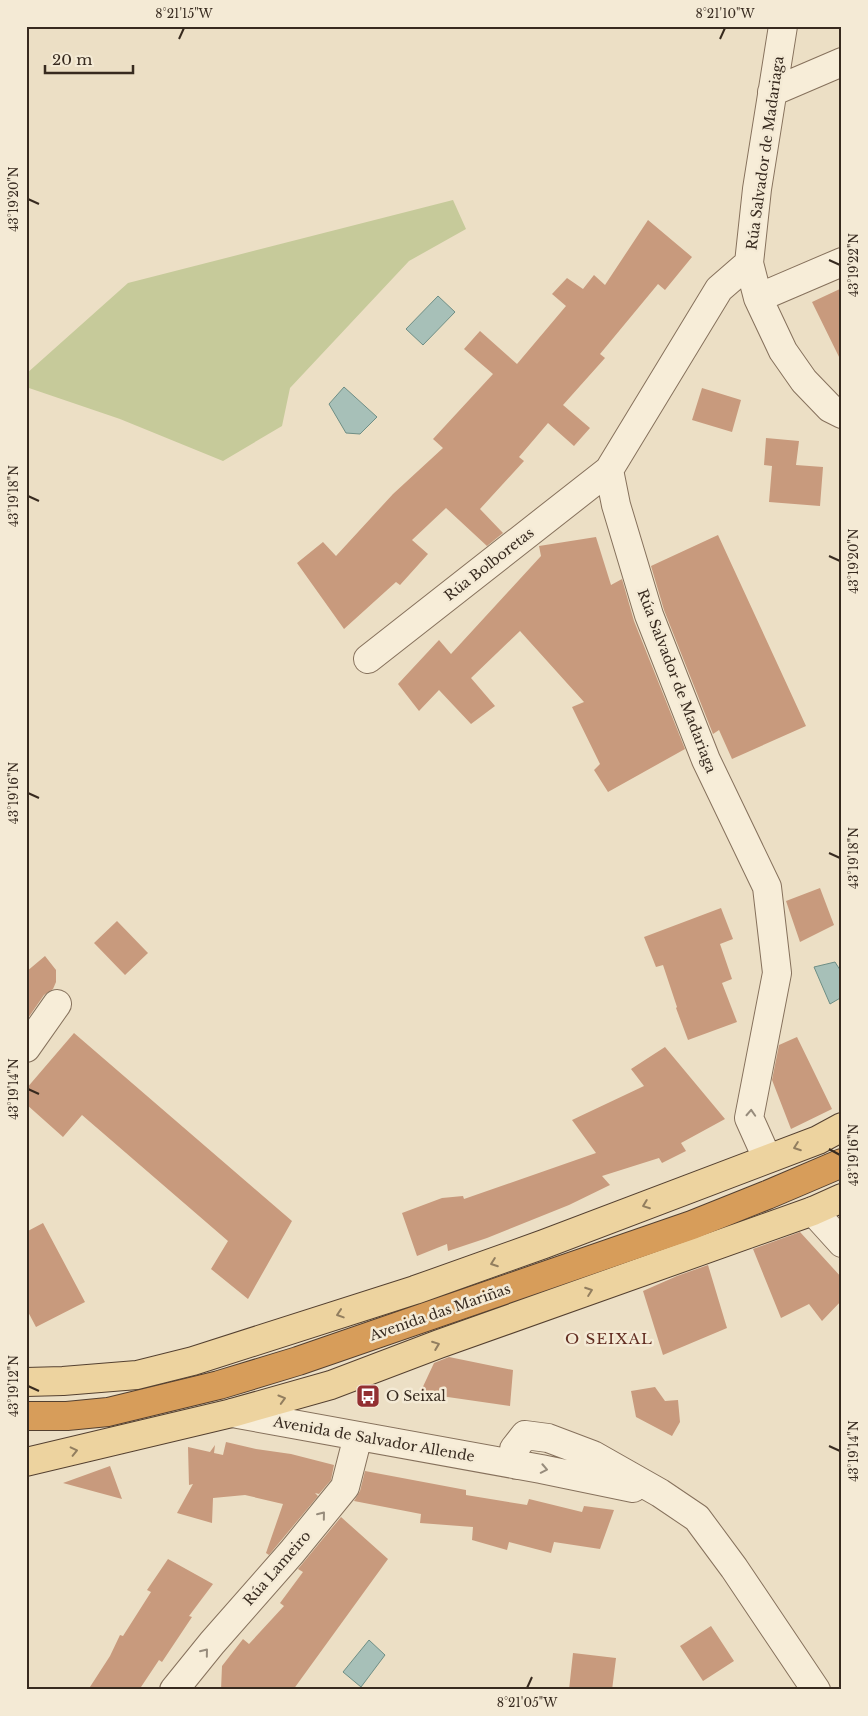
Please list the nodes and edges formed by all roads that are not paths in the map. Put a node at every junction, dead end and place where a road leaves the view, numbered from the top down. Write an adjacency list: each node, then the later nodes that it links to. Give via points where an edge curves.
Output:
1 (783, 26): 3 (street, Rúa Salvador de Madariaga)
2 (842, 62): 3 (street)
3 (772, 92): 5 (street, Rúa Salvador de Madariaga, via 756,189)
4 (842, 262): 6 (street)
5 (750, 263): 6 (street); 8 (street, Rúa Salvador de Madariaga, via 719,289)
6 (758, 298): 7 (street, via 783,351 799,374 830,408)
7 (842, 414)
8 (610, 470): 9 (street, Rúa Bolboretas); 13 (street, Rúa Salvador de Madariaga, one-way to 8, via 749,1118 777,973 767,887 706,760 649,615 616,505)
9 (368, 659)
10 (57, 1004): 11 (street)
11 (26, 1048)
12 (842, 1128): 13 (main road, one-way to 13)
13 (767, 1158): 18 (main road, one-way to 18, via 415,1290 193,1361 137,1375)
14 (842, 1163): 20 (highway, Avenida das Mariñas, via 692,1225 280,1366 209,1388 108,1412)
15 (842, 1198): 16 (main road)
16 (813, 1211): 17 (street); 19 (main road, one-way to 16, via 331,1386 439,1344)
17 (842, 1243)
18 (26, 1382)
19 (232, 1413): 21 (street, Avenida de Salvador Allende); 22 (main road, one-way to 19)
20 (26, 1416)
21 (358, 1436): 23 (street, Rúa Lameiro, one-way to 21, via 345,1487); 24 (street, Avenida de Salvador Allende, one-way to 24, via 517,1465 514,1449 526,1435 548,1438 593,1456 660,1493 697,1518)
22 (26, 1462)
23 (176, 1689)
24 (816, 1690)

